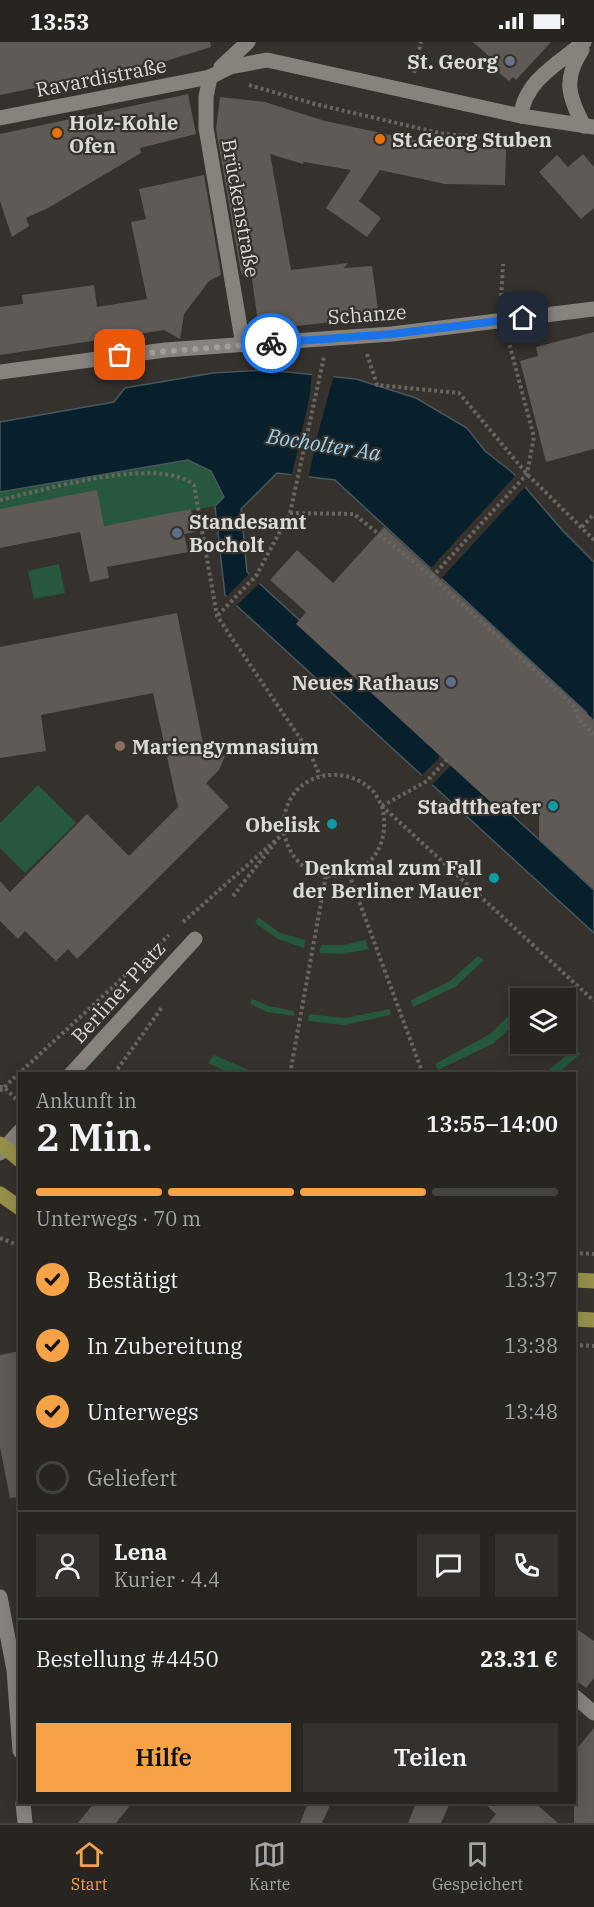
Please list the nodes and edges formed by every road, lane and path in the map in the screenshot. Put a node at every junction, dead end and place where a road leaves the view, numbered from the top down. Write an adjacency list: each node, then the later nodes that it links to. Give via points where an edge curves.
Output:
1 (248, 42): 4 (street)
2 (421, 42): 6 (path)
3 (586, 42): 7 (street, via 528,90); 9 (street, via 571,67 569,90)
4 (210, 77): 6 (street, Ravardistraße, via 238,64 267,60); 8 (street, Ravardistraße); 15 (street, Brückenstraße, via 206,128)
5 (242, 84): 10 (path, via 444,134)
6 (410, 92): 7 (street, Ravardistraße)
7 (521, 116): 9 (street, Ravardistraße)
8 (0, 118)
9 (589, 126)
10 (518, 140)
11 (503, 264): 13 (path, via 500,292)
12 (594, 309): 13 (street, Schanze)
13 (504, 320): 14 (street, Schanze); 18 (path, via 534,437)
14 (361, 337): 15 (street, Schanze); 18 (path, via 377,385 459,393)
15 (243, 345): 17 (street, Schanze, via 165,350)
16 (323, 369): 20 (path)
17 (0, 372)
18 (527, 474): 22 (path); 24 (path)
19 (0, 500): 25 (path, via 120,474 153,472 184,477 194,485)
20 (290, 513): 24 (path, via 354,514); 25 (path, via 256,576)
21 (594, 514): 22 (path)
22 (582, 527): 23 (path)
23 (594, 540)
24 (433, 576): 26 (path, via 576,708 578,719)
25 (218, 616): 28 (path, via 310,753)
26 (594, 734)
27 (448, 758): 29 (path, via 427,781)
28 (320, 776): 29 (path, via 351,777 372,790); 30 (path, via 303,784 290,800)
29 (382, 806): 31 (path, via 385,832 381,847 362,868); 37 (path)
30 (284, 833): 32 (path, via 296,859 308,869); 33 (path); 34 (path)
31 (350, 874): 32 (path); 42 (path)
32 (326, 875): 41 (path)
33 (233, 896)
34 (181, 924)
35 (172, 932): 39 (path)
36 (195, 939): 40 (street, Berliner Platz)
37 (594, 1001)
38 (18, 1072): 43 (path)
39 (19, 1072)
40 (73, 1072)
41 (291, 1072)
42 (422, 1072)
43 (1, 1088): 44 (path)
44 (18, 1101)
45 (18, 1133): 46 (street)
46 (1, 1148): 47 (main road)
47 (18, 1159)
48 (0, 1194): 49 (main road)
49 (18, 1207)
50 (0, 1238): 51 (path)
51 (18, 1245)
52 (576, 1253): 53 (path)
53 (594, 1254)
54 (576, 1280): 55 (main road)
55 (594, 1281)
56 (576, 1319): 57 (main road)
57 (594, 1320)
58 (576, 1345): 59 (path)
59 (594, 1346)
60 (0, 1597): 61 (street)
61 (17, 1670): 62 (street)
62 (18, 1697)
63 (576, 1698): 64 (street)
64 (594, 1713)
65 (23, 1804): 66 (street)
66 (25, 1823)

